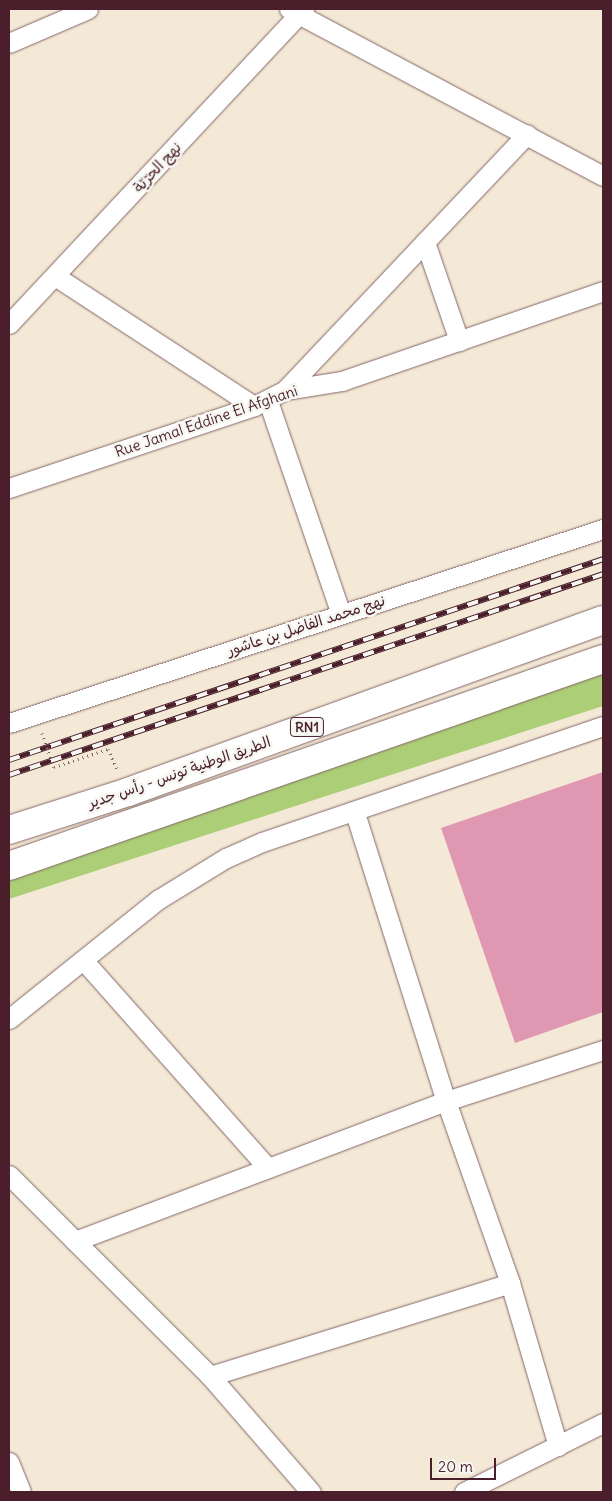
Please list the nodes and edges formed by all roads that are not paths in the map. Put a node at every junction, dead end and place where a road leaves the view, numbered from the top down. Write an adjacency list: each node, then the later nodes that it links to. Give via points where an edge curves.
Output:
1 (88, 9): 3 (street)
2 (297, 11): 4 (street); 7 (street, نهج الحرّيّة)
3 (9, 43)
4 (527, 134): 5 (street); 6 (street)
5 (603, 176)
6 (425, 242): 10 (street); 11 (street)
7 (55, 276): 9 (street, نهج الحرّيّة); 12 (street)
8 (603, 291): 10 (street, Rue Jamal Eddine El Afghani)
9 (9, 324)
10 (459, 341): 11 (street, Rue Jamal Eddine El Afghani, via 342,381)
11 (285, 390): 12 (street, Rue Jamal Eddine El Afghani)
12 (261, 403): 13 (street, Rue Jamal Eddine El Afghani); 15 (street)
13 (9, 488)
14 (603, 529): 15 (street, نهج محمد الفاضل بن عاشور)
15 (341, 614): 18 (street, نهج محمد الفاضل بن عاشور)
16 (603, 620): 21 (highway, الطريق الوطنية تونس - رأس جدير / RN1, via 128,792)
17 (603, 659): 22 (highway, RN1)
18 (9, 723)
19 (603, 726): 20 (street)
20 (355, 813): 23 (street, via 262,842 226,858 159,898); 26 (street)
21 (9, 830)
22 (9, 866)
23 (84, 961): 24 (street); 27 (street)
24 (9, 1019)
25 (603, 1052): 26 (street)
26 (446, 1101): 27 (street); 30 (street)
27 (268, 1168): 29 (street)
28 (9, 1175): 29 (street)
29 (75, 1241): 31 (street)
30 (510, 1284): 31 (street); 33 (street)
31 (210, 1376): 36 (street)
32 (603, 1423): 33 (street)
33 (558, 1446): 37 (street)
34 (9, 1462): 35 (street)
35 (21, 1492)
36 (311, 1492)
37 (464, 1492)

